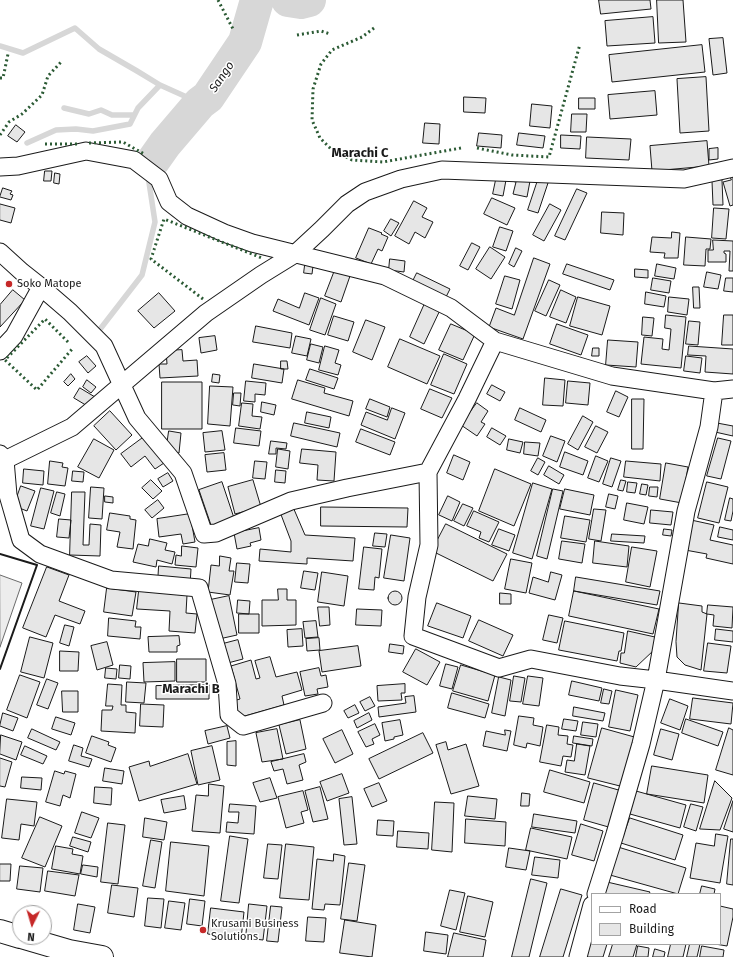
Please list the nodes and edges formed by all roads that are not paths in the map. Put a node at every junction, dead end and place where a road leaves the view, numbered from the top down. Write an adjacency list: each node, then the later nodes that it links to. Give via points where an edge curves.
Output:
1 (0, 167): 4 (street, via 18,166 86,150 134,160 159,179 169,202 187,216 224,233)
2 (733, 168): 4 (street, via 684,179 442,170 401,179 365,192 347,204)
3 (0, 252): 5 (street)
4 (295, 254): 6 (street, via 385,276 451,308); 8 (street, via 206,313)
5 (41, 286): 7 (street, via 14,336); 8 (street, via 104,346)
6 (495, 341): 10 (street, via 612,376); 12 (street)
7 (0, 351)
8 (121, 385): 11 (street, via 72,427); 12 (street, via 137,418 183,473 204,534 216,533 291,501)
9 (733, 388): 10 (street)
10 (714, 391): 13 (street, via 709,427 686,511)
11 (2, 457): 15 (street, via 8,495 21,540 40,554 111,580 199,588 227,684 229,715 242,726)
12 (428, 472): 13 (street, via 429,545 416,597 412,636 499,668 531,659 620,676)
13 (656, 680): 14 (street); 16 (street, via 641,744)
14 (733, 691)
15 (323, 703)
16 (596, 893)
17 (591, 909): 22 (street)
18 (0, 931): 19 (highway)
19 (12, 934)
20 (48, 945): 21 (highway)
21 (102, 957)
22 (578, 957)

